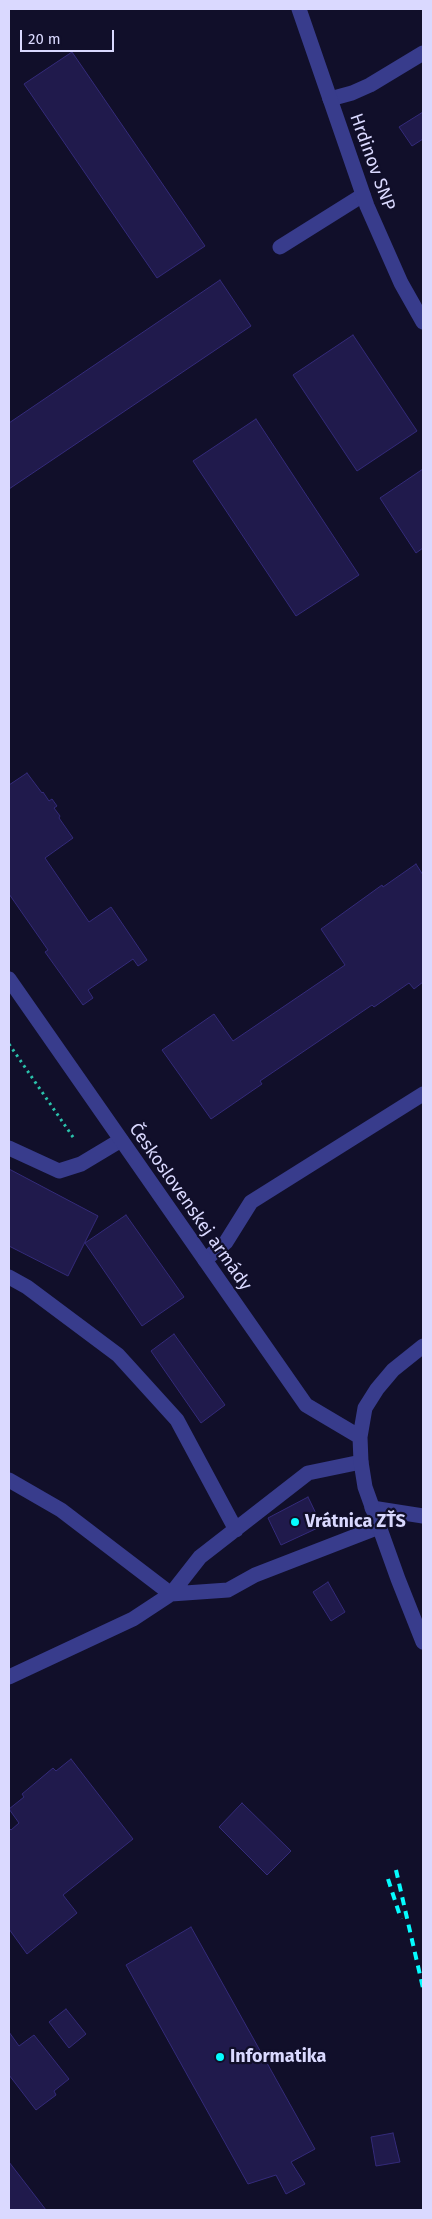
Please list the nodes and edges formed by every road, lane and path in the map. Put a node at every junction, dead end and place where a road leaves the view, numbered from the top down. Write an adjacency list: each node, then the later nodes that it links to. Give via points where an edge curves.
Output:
1 (299, 9): 3 (street, Hrdinov SNP)
2 (423, 52): 3 (street, via 370,85)
3 (330, 99): 4 (street, Hrdinov SNP)
4 (363, 195): 5 (street); 6 (street, Hrdinov SNP, via 401,283)
5 (280, 247)
6 (423, 322)
7 (9, 978): 10 (street, Československej armády)
8 (9, 1044): 11 (path)
9 (423, 1094): 13 (street, via 251,1202 226,1242)
10 (121, 1140): 12 (street, via 81,1164 59,1171); 13 (street, Československej armády)
11 (77, 1143)
12 (9, 1148)
13 (205, 1260): 16 (street, Československej armády, via 306,1405)
14 (9, 1277): 22 (street, via 118,1355 177,1420)
15 (423, 1346): 16 (street, via 393,1370 376,1389 365,1408)
16 (360, 1437): 17 (street)
17 (360, 1462): 19 (street); 22 (street, via 308,1472)
18 (9, 1480): 23 (street, via 61,1510)
19 (372, 1508): 20 (street); 21 (street)
20 (423, 1516)
21 (379, 1527): 23 (street, via 255,1575 228,1590); 24 (street)
22 (236, 1530): 23 (street, via 200,1557)
23 (171, 1594): 25 (street, via 133,1619)
24 (423, 1642)
25 (9, 1677)

